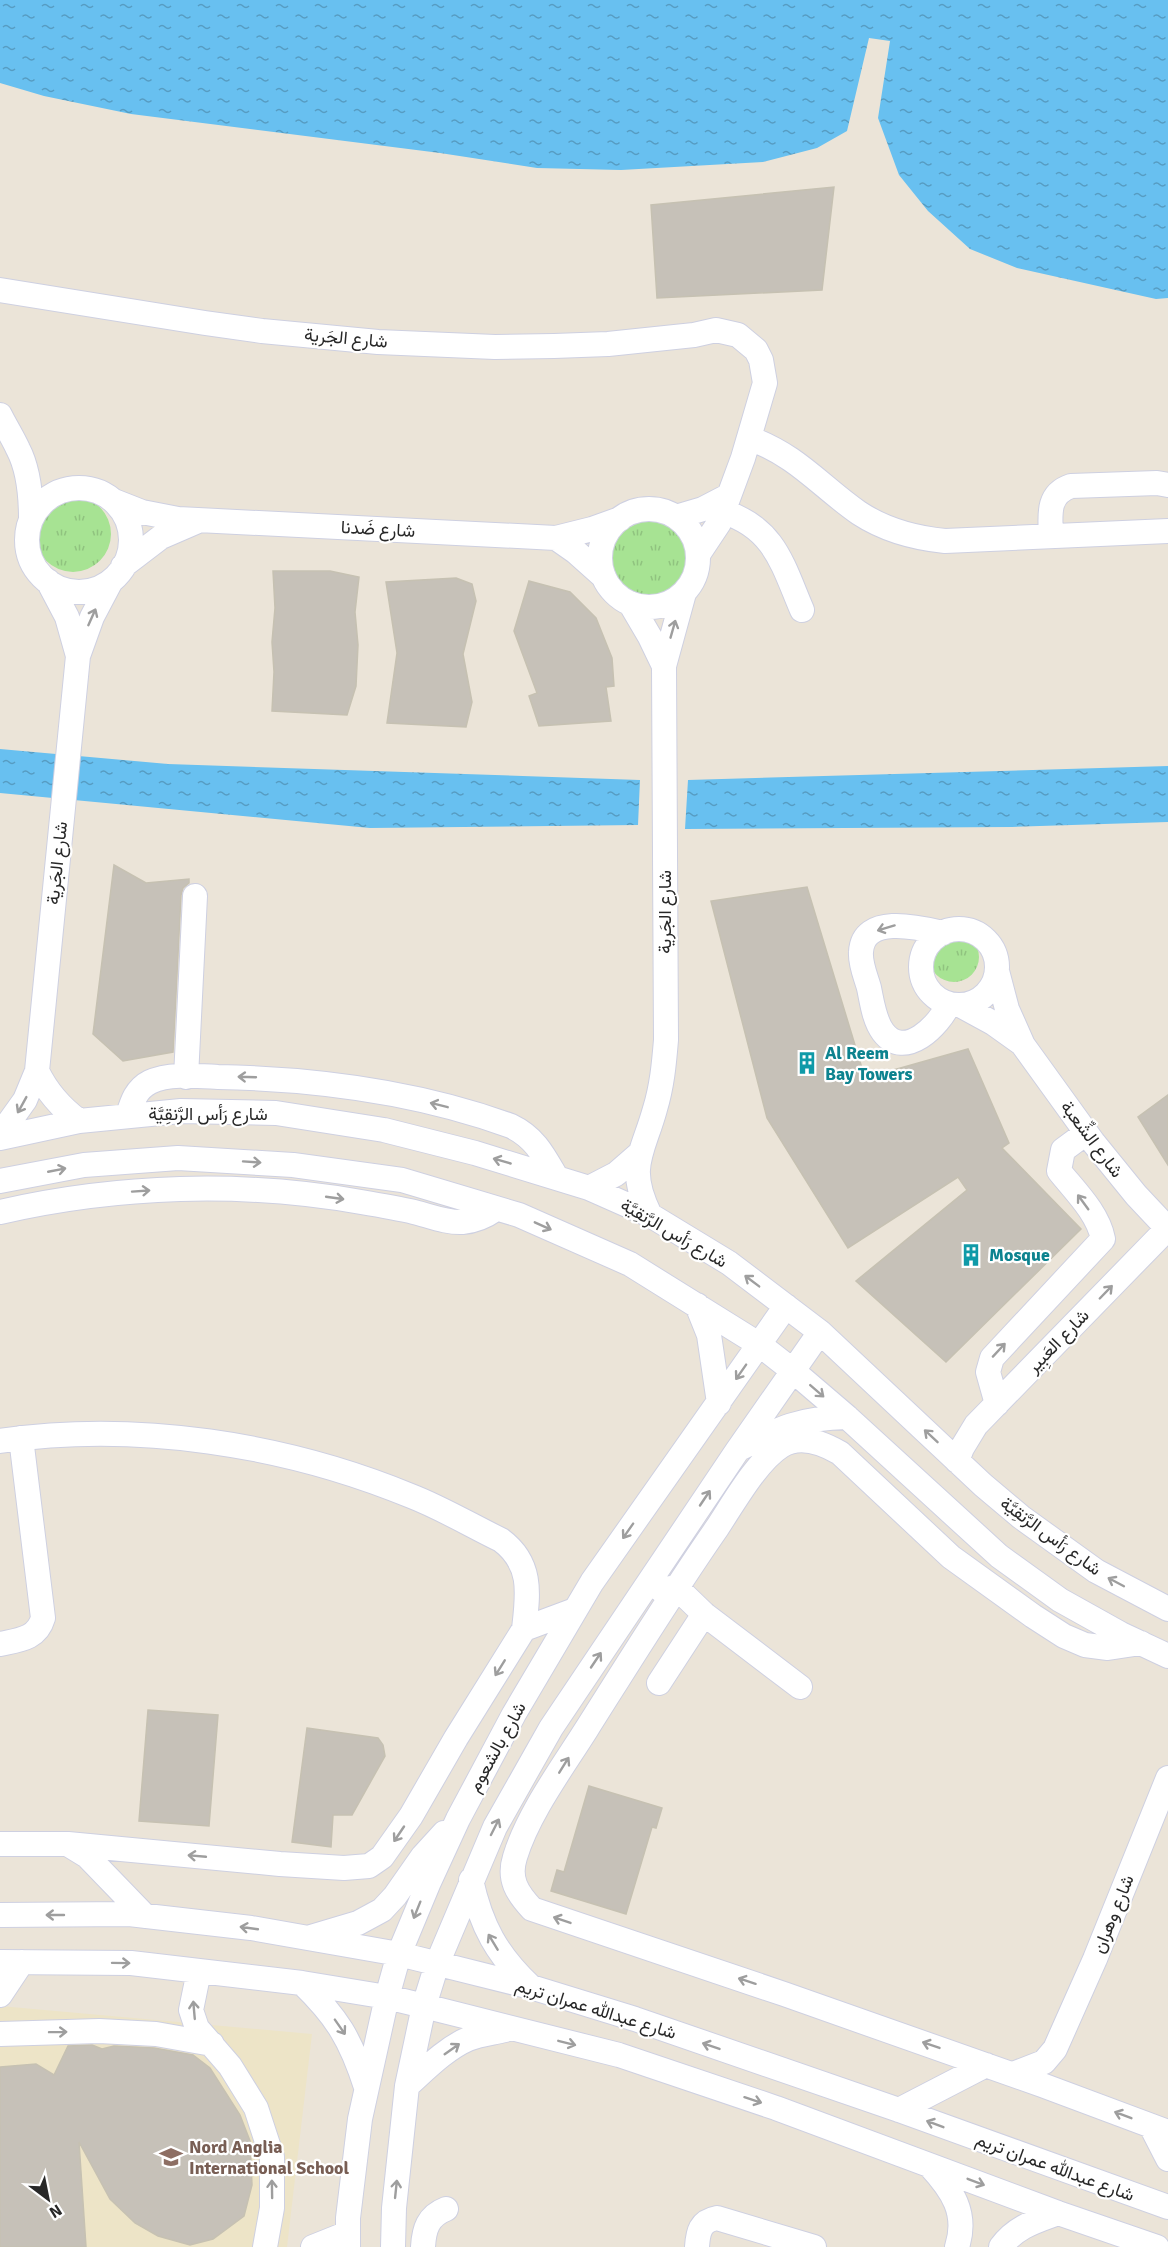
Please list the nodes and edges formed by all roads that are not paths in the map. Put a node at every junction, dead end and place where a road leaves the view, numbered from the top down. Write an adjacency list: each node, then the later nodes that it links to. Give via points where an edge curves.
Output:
1 (0, 290): 3 (street, شارع الجَرية, via 216,325 378,342 554,346 694,335 719,342 740,357 754,379 757,405)
2 (0, 415): 4 (street)
3 (749, 438): 8 (street, شارع الجَرية); 14 (street, via 786,455 858,512 895,531 945,541)
4 (19, 450): 6 (street, via 43,472); 10 (street, via 29,484)
5 (1168, 485): 14 (street, via 1064,489 1051,505)
6 (72, 488): 7 (street, via 87,488); 10 (street, via 47,498)
7 (114, 501): 12 (street, شارع ضَدنا, via 157,516); 17 (street, via 129,526 131,542 128,556)
8 (726, 504): 9 (street); 16 (street, شارع الجَرية, via 714,533); 22 (street, via 770,541)
9 (676, 517): 11 (street, via 648,509); 16 (street, via 687,526)
10 (31, 519): 19 (street, via 27,534 32,564)
11 (620, 519): 15 (street, شارع ضَدنا); 18 (street, via 608,533 601,551)
12 (200, 520): 15 (street, شارع ضَدنا); 17 (street, شارع ضَدنا, via 162,537)
13 (1168, 531): 14 (street)
14 (1051, 536)
15 (556, 538): 18 (street)
16 (699, 553): 20 (street, via 695,574)
17 (117, 573): 19 (street, via 97,588 82,591 67,590); 23 (street, شارع الجَرية, one-way to 17, via 92,617)
18 (604, 577): 21 (street, via 610,588)
19 (48, 581): 23 (street, شارع الجَرية, via 67,617)
20 (684, 593): 21 (street, via 664,605 641,607); 24 (street, شارع الجَرية, one-way to 20)
21 (630, 603): 24 (street, شارع الجَرية)
22 (802, 610)
23 (78, 656): 30 (street, شارع الجَرية)
24 (664, 666): 36 (street, شارع الجَرية, via 664,1064 655,1110)
25 (203, 896): 31 (street)
26 (943, 933): 27 (street, via 977,933 993,949); 28 (street, via 927,948 921,970 930,991); 28 (street, one-way to 28, via 909,925 888,926 866,939 861,955 878,1023 889,1038 906,1042 928,1033)
27 (997, 971): 28 (street, via 989,991 971,1003); 29 (street, شارع الشِّعبة, via 1007,1009)
28 (955, 1005): 29 (street, شارع الشِّعبة, via 993,1023)
29 (1023, 1045): 34 (street, شارع الشِّعبة)
30 (37, 1071): 33 (street, via 54,1099); 35 (street, شارع الجَرية, one-way to 35, via 25,1100)
31 (193, 1076): 32 (street, via 157,1080 143,1086); 37 (street, one-way to 31, via 539,1147 522,1132 469,1113 335,1084)
32 (128, 1115): 33 (street, شارع رَأس الرَّنقِيَّة); 37 (street, شارع رَأس الرَّنقِيَّة, one-way to 32, via 384,1130 276,1113 181,1111)
33 (79, 1121): 35 (street, شارع رَأس الرَّنقِيَّة)
34 (1086, 1133): 43 (street, شارع الشِّعبة); 50 (street, one-way to 34, via 988,1372 992,1358 1103,1239 1101,1228 1059,1171 1063,1150)
35 (0, 1137)
36 (639, 1154): 39 (street, شارع الجَرية, via 616,1174); 42 (street, شارع الجَرية, via 638,1179)
37 (555, 1175): 39 (street, شارع رَأس الرَّنقِيَّة)
38 (0, 1181): 40 (street, one-way to 40, via 84,1165 178,1158 293,1165 402,1180)
39 (589, 1188): 42 (street, شارع رَأس الرَّنقِيَّة)
40 (496, 1209): 41 (street, one-way to 40, via 120,1192 216,1189 324,1196 453,1222 480,1218); 44 (street, one-way to 44, via 519,1215 630,1264)
41 (0, 1212)
42 (650, 1215): 45 (street, شارع رَأس الرَّنقِيَّة, one-way to 42, via 729,1263)
43 (1168, 1229): 50 (street, شارع العَبِير, one-way to 43)
44 (697, 1305): 47 (street); 49 (street, via 709,1335)
45 (786, 1306): 46 (street, شارع رَأس الرَّنقِيَّة); 47 (street, شارع بالشعوم)
46 (820, 1332): 48 (street, شارع بالشعوم); 54 (street, شارع رَأس الرَّنقِيَّة, one-way to 46)
47 (760, 1345): 48 (street); 49 (street, شارع بالشعوم, one-way to 49)
48 (792, 1370): 51 (street, one-way to 51); 53 (street, شارع بالشعوم)
49 (719, 1403): 58 (street, شارع بالشعوم, one-way to 58)
50 (997, 1404): 54 (street, شارع العَبِير, via 972,1431)
51 (847, 1417): 53 (street, via 817,1418 788,1425); 61 (street, via 999,1556 1060,1600)
52 (11, 1439): 60 (street, via 121,1434 221,1443 318,1463 412,1496 512,1549 528,1586); 62 (street, via 43,1618 33,1635)
53 (737, 1450): 56 (street, شارع بالشعوم, one-way to 53)
54 (957, 1461): 57 (street, شارع رَأس الرَّنقِيَّة, one-way to 54, via 1096,1571 1021,1517)
55 (676, 1587): 56 (street); 59 (street); 61 (street, via 771,1454 783,1445 806,1440 825,1444 840,1453 951,1557 1064,1636 1085,1645 1108,1648); 68 (street, one-way to 55)
56 (641, 1593): 66 (street, شارع بالشعوم, one-way to 56)
57 (1168, 1609)
58 (575, 1610): 60 (street); 69 (street, شارع بالشعوم)
59 (704, 1614): 64 (street); 65 (street)
60 (524, 1629): 71 (street, one-way to 71, via 411,1816 381,1857 369,1866 344,1868 227,1850)
61 (1141, 1643): 63 (street)
62 (0, 1644)
63 (1168, 1656)
64 (659, 1683)
65 (800, 1687)
66 (530, 1765): 68 (street); 72 (street, شارع بالشعوم, one-way to 66)
67 (1168, 1778): 88 (street, شارع وهران)
68 (543, 1799): 89 (street, one-way to 68, via 532,1909 512,1879 515,1857)
69 (458, 1819): 75 (street, via 423,1856 382,1910 358,1923); 76 (street, شارع بالشعوم, one-way to 76)
70 (0, 1844): 71 (street)
71 (68, 1844): 74 (street, via 87,1856)
72 (471, 1880): 78 (street, شارع بالشعوم); 81 (street, one-way to 72, via 514,1971 488,1933)
73 (0, 1915): 74 (street, شارع عبدالله عمران تريم, one-way to 73)
74 (145, 1916): 75 (street, شارع عبدالله عمران تريم, one-way to 74)
75 (306, 1938): 76 (street, شارع عبدالله عمران تريم)
76 (399, 1954): 78 (street, شارع عبدالله عمران تريم); 83 (street, شارع بالشعوم)
77 (11, 1962): 79 (street, شارع عبدالله عمران تريم, one-way to 79, via 131,1963); 82 (street)
78 (437, 1964): 81 (street, شارع عبدالله عمران تريم); 84 (street, شارع بالشعوم)
79 (199, 1971): 80 (street, شارع عبدالله عمران تريم); 87 (street, one-way to 79, via 197,2028 191,2010)
80 (302, 1983): 83 (street, شارع عبدالله عمران تريم); 92 (street, one-way to 92, via 323,2004 350,2042)
81 (531, 1987): 94 (street, شارع عبدالله عمران تريم, one-way to 81)
82 (0, 1995)
83 (387, 1997): 84 (street, شارع عبدالله عمران تريم); 92 (street, شارع بالشعوم)
84 (424, 2006): 85 (street, شارع عبدالله عمران تريم); 91 (street, شارع بالشعوم)
85 (510, 2029): 91 (street, one-way to 85, via 458,2045); 97 (street, شارع عبدالله عمران تريم, one-way to 97, via 619,2055)
86 (0, 2034): 87 (street, one-way to 87, via 156,2034)
87 (212, 2044): 102 (street, one-way to 87, via 272,2208 272,2157 256,2108)
88 (1055, 2049): 90 (street, شارع وهران, via 1044,2062); 93 (street, via 1067,2085)
89 (986, 2065): 90 (street); 94 (street)
90 (1013, 2074): 93 (street)
91 (407, 2086): 104 (street, شارع بالشعوم, one-way to 91)
92 (366, 2087): 101 (street, شارع بالشعوم)
93 (1079, 2099): 95 (street, one-way to 93)
94 (899, 2110): 98 (street, شارع عبدالله عمران تريم, one-way to 94)
95 (1160, 2129): 96 (street)
96 (1168, 2159)
97 (928, 2164): 100 (street, شارع عبدالله عمران تريم, one-way to 100); 108 (street, via 956,2199 961,2219)
98 (1168, 2207)
99 (446, 2209): 105 (street, via 427,2224)
100 (1058, 2213): 109 (street, via 1022,2227); 110 (street, شارع عبدالله عمران تريم)
101 (348, 2240): 103 (street)
102 (265, 2247)
103 (313, 2247)
104 (393, 2247)
105 (423, 2247)
106 (697, 2247): 107 (street, via 701,2226 717,2218)
107 (814, 2247)
108 (957, 2247)
109 (1001, 2247)
110 (1157, 2247)

